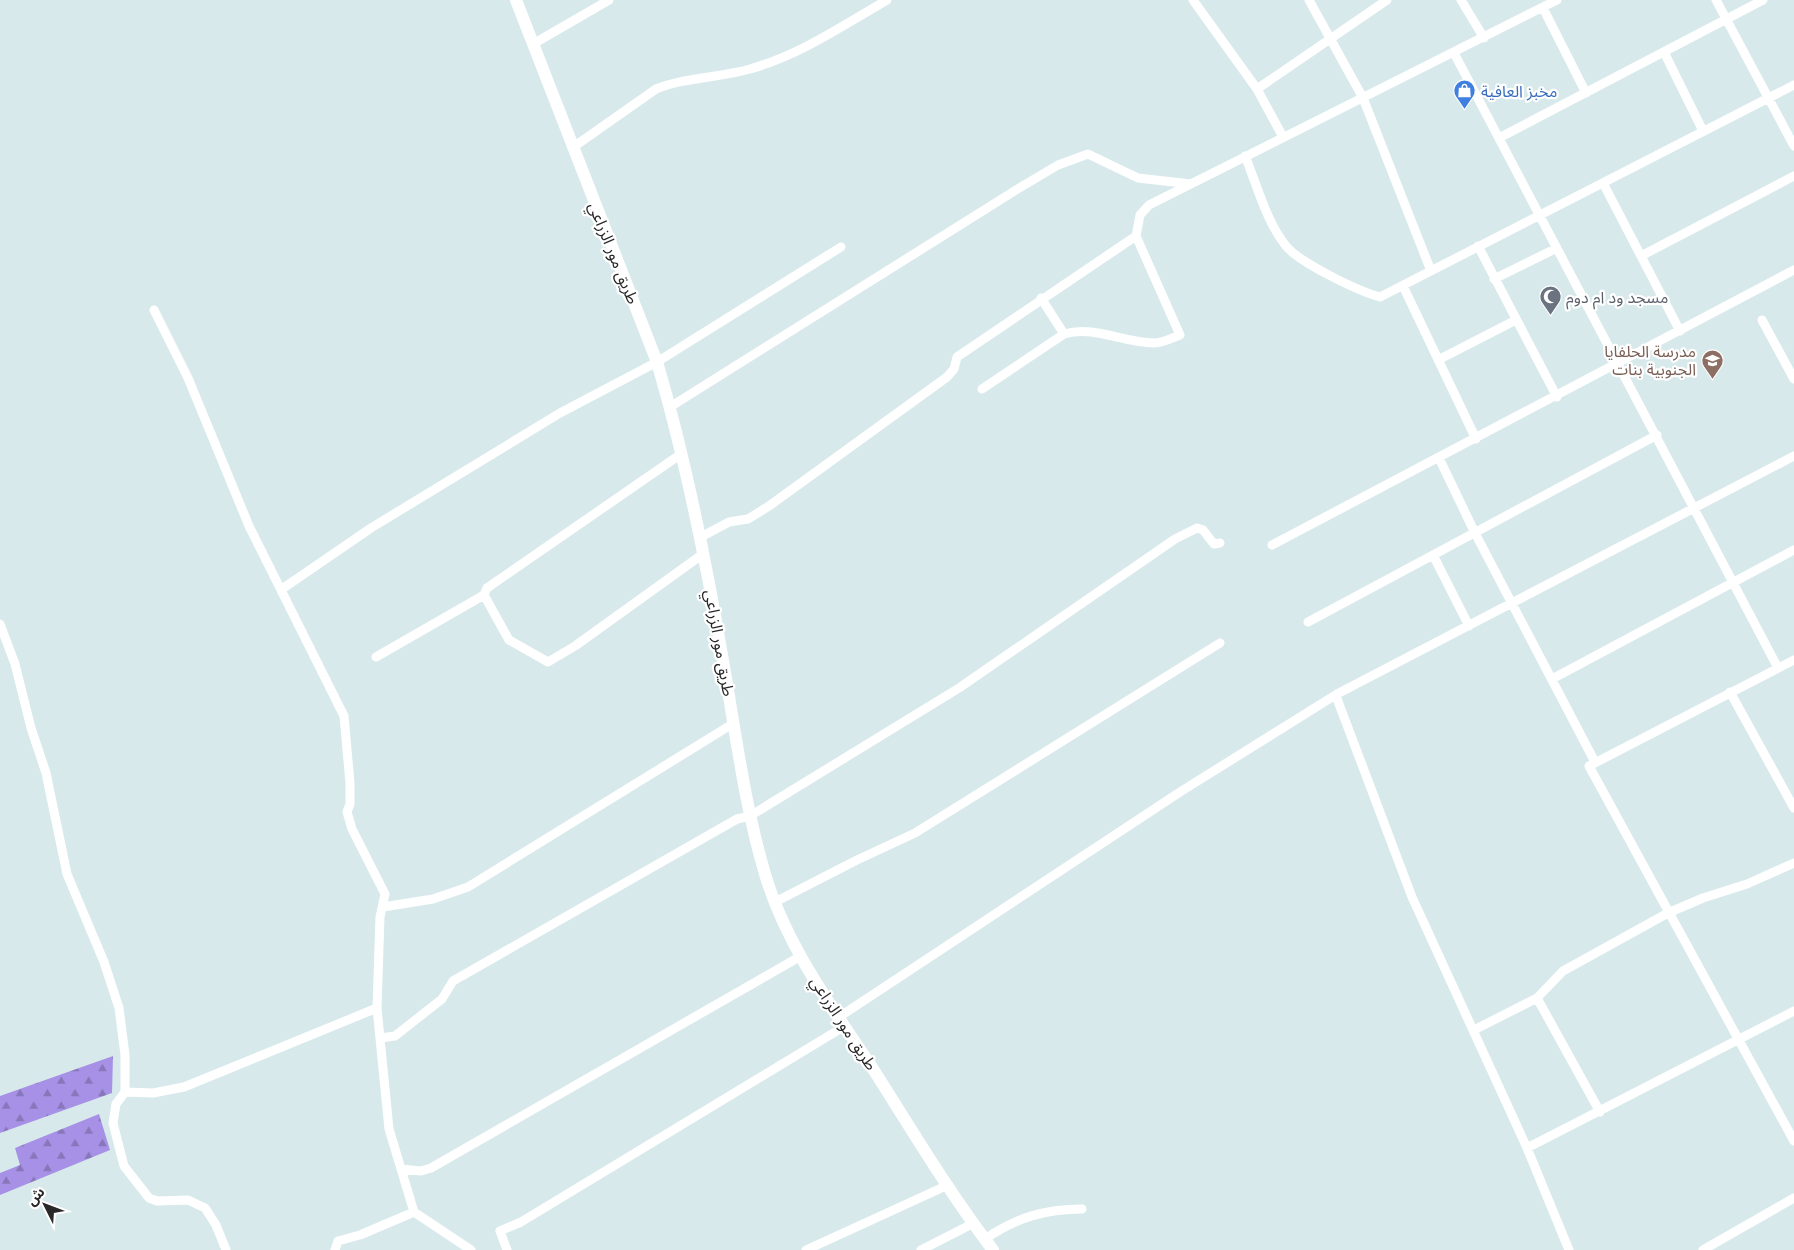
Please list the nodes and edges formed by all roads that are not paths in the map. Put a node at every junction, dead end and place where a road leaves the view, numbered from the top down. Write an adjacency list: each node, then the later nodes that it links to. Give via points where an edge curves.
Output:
1 (516, 0): 15 (street, طريق مور الزراعي)
2 (609, 0): 15 (street)
3 (887, 0): 27 (street, via 807,47 775,61 748,70 656,89)
4 (1193, 0): 19 (street)
5 (1309, 0): 14 (street)
6 (1387, 0): 14 (street)
7 (1461, 0): 13 (street)
8 (1557, 0): 11 (street)
9 (1716, 0): 12 (street)
10 (1763, 0): 12 (street)
11 (1543, 8): 13 (street); 20 (street)
12 (1727, 19): 16 (street); 22 (street)
13 (1484, 38): 17 (street)
14 (1332, 39): 19 (street); 21 (street)
15 (533, 44): 27 (street, طريق مور الزراعي)
16 (1664, 52): 20 (street); 23 (street)
17 (1454, 54): 21 (street); 25 (street)
18 (1794, 84): 22 (street)
19 (1257, 90): 24 (street)
20 (1586, 93): 25 (street)
21 (1363, 98): 24 (street); 39 (street)
22 (1768, 98): 23 (street); 26 (street)
23 (1703, 131): 30 (street)
24 (1283, 136): 28 (street)
25 (1499, 138): 32 (street)
26 (1794, 146)
27 (572, 148): 49 (street, طريق مور الزراعي)
28 (1245, 156): 31 (street); 41 (street, via 1270,217 1287,247 1357,290 1380,297)
29 (1794, 176): 37 (street)
30 (1603, 183): 32 (street); 37 (street)
31 (1191, 184): 33 (street, via 1149,205 1140,215); 54 (street, via 1138,178 1088,154 1075,158 1016,190)
32 (1540, 215): 34 (street); 36 (street)
33 (1136, 236): 42 (street); 47 (street, via 1180,335 1152,343 1099,332)
34 (1478, 246): 39 (street); 40 (street)
35 (841, 247): 49 (street)
36 (1557, 248): 40 (street); 50 (street)
37 (1641, 256): 46 (street)
38 (1794, 270): 46 (street)
39 (1431, 271): 41 (street)
40 (1494, 279): 44 (street)
41 (1402, 286): 48 (street)
42 (1041, 298): 47 (street); 62 (street, via 957,357 954,369 947,377 769,506 748,519 729,522)
43 (154, 310): 69 (street, via 188,378 249,526)
44 (1516, 320): 48 (street); 53 (street)
45 (1762, 320): 51 (street)
46 (1680, 332): 50 (street)
47 (1064, 334): 52 (street)
48 (1438, 360): 56 (street)
49 (657, 362): 54 (street, طريق مور الزراعي); 69 (street, via 560,413 372,528)
50 (1619, 364): 53 (street); 55 (street)
51 (1794, 378)
52 (982, 389)
53 (1557, 397): 56 (street)
54 (670, 407): 57 (street, طريق مور الزراعي)
55 (1657, 435): 60 (street); 61 (street)
56 (1476, 439): 59 (street)
57 (681, 454): 62 (street, طريق مور الزراعي); 70 (street, via 487,588)
58 (1794, 456): 60 (street)
59 (1439, 458): 61 (street); 64 (street)
60 (1695, 507): 68 (street); 71 (street)
61 (1475, 533): 67 (street); 71 (street)
62 (700, 538): 66 (street, طريق مور الزراعي)
63 (1220, 543): 85 (street, via 1214,544 1203,530 1197,528 1175,539 959,688)
64 (1272, 545)
65 (1794, 550): 68 (street)
66 (703, 554): 70 (street, via 548,662 510,640); 82 (street, طريق مور الزراعي)
67 (1433, 555): 72 (street); 74 (street)
68 (1732, 583): 78 (street); 79 (street)
69 (282, 589): 88 (street, via 344,716 350,783 347,812 352,829 384,890)
70 (484, 595): 76 (street)
71 (1512, 603): 74 (street); 79 (street)
72 (1308, 622)
73 (0, 624): 98 (street, via 16,664 31,728 46,773 67,874 104,962 119,1008 125,1055)
74 (1469, 626): 81 (street)
75 (1220, 642): 87 (street, via 915,833)
76 (376, 657)
77 (1794, 660): 78 (street)
78 (1778, 668): 80 (street)
79 (1552, 679): 83 (street)
80 (1730, 692): 83 (street); 84 (street)
81 (1336, 696): 94 (street, via 1180,792); 95 (street, via 1412,897)
82 (734, 723): 85 (street, طريق مور الزراعي); 88 (street, via 468,887 433,899)
83 (1595, 762): 89 (street, via 1589,766)
84 (1794, 808)
85 (750, 816): 87 (street, طريق مور الزراعي); 96 (street, via 737,818 453,981 442,999 411,1024 395,1036)
86 (1794, 863): 89 (street)
87 (774, 902): 90 (street, طريق مور الزراعي)
88 (383, 907): 92 (street)
89 (1668, 913): 91 (street, via 1563,972); 97 (street)
90 (802, 956): 94 (street, طريق مور الزراعي); 102 (street, via 431,1168 421,1171)
91 (1536, 998): 95 (street); 99 (street)
92 (377, 1008): 96 (street); 98 (street, via 184,1087 153,1093)
93 (1794, 1011): 97 (street)
94 (842, 1021): 103 (street, طريق مور الزراعي); 112 (street, via 521,1222 500,1232)
95 (1474, 1030): 101 (street)
96 (380, 1038): 102 (street, via 389,1129)
97 (1740, 1039): 99 (street); 100 (street)
98 (125, 1092): 109 (street, via 116,1104 113,1122 124,1166 149,1198 157,1201 188,1200 205,1208)
99 (1600, 1112): 101 (street)
100 (1794, 1141)
101 (1527, 1148): 116 (street)
102 (401, 1169): 106 (street)
103 (948, 1185): 107 (street, طريق مور الزراعي); 113 (street)
104 (1794, 1198): 117 (street)
105 (1082, 1209): 108 (street, via 1048,1210 1021,1218)
106 (414, 1212): 110 (street, via 338,1241); 111 (street)
107 (974, 1223): 108 (street, طريق مور الزراعي); 114 (street)
108 (985, 1239): 115 (street, طريق مور الزراعي)
109 (226, 1250)
110 (335, 1250)
111 (471, 1250)
112 (507, 1250)
113 (806, 1250)
114 (921, 1250)
115 (993, 1250)
116 (1569, 1250)
117 (1703, 1250)

